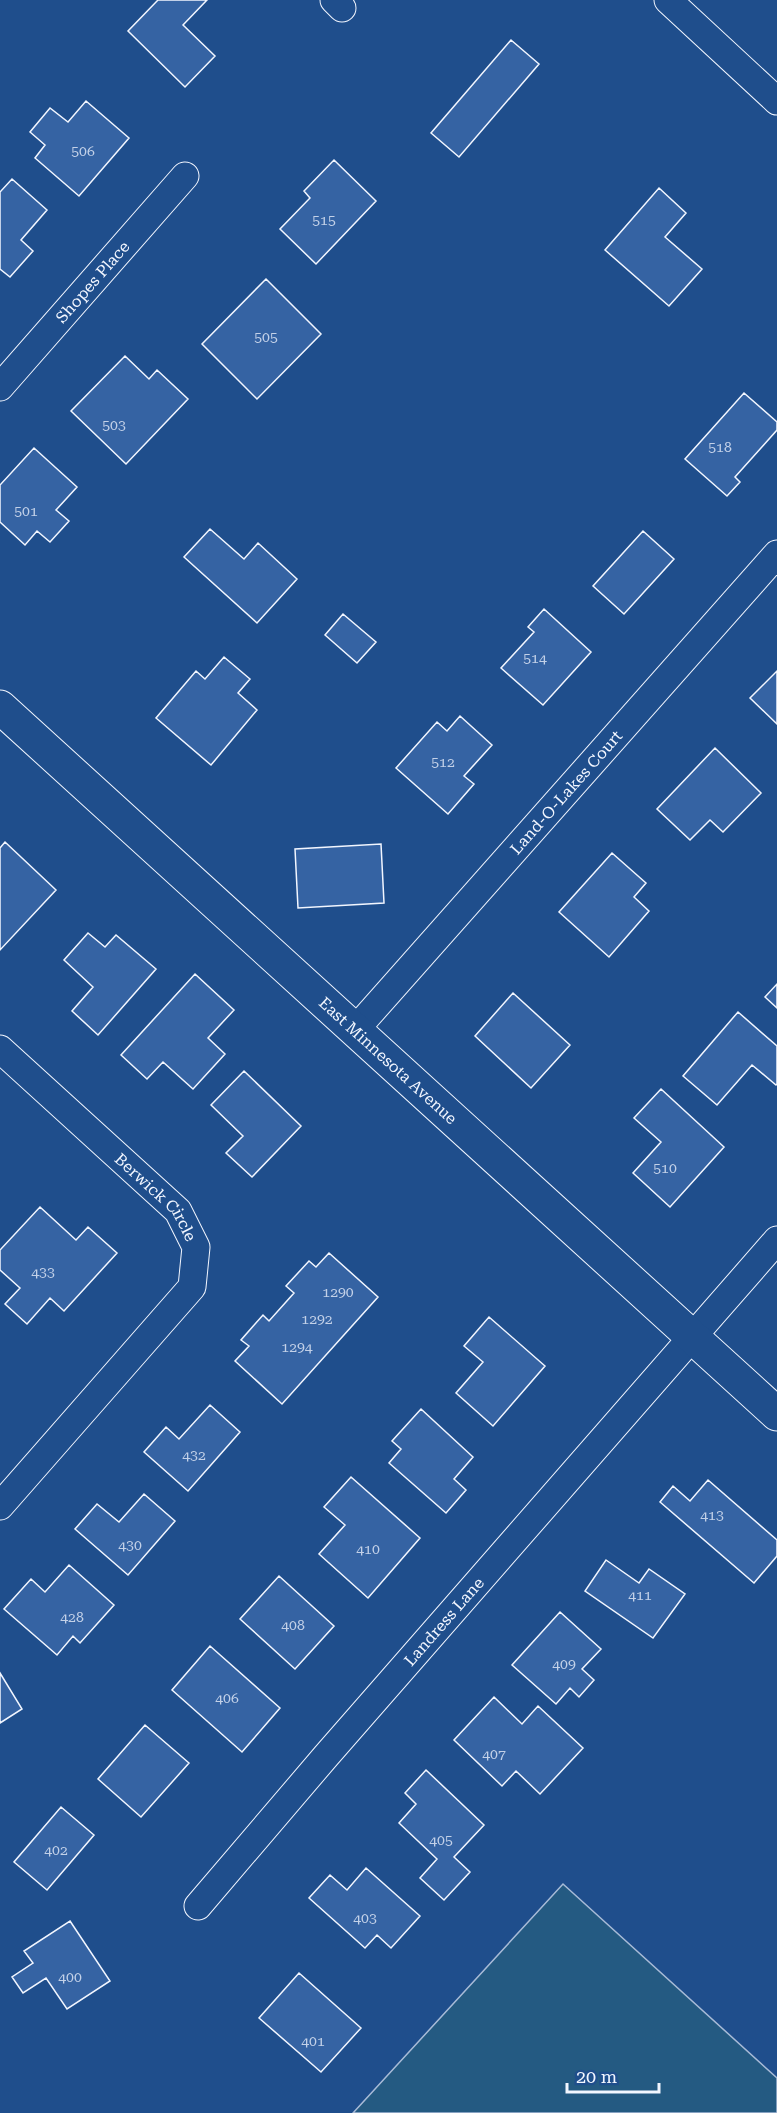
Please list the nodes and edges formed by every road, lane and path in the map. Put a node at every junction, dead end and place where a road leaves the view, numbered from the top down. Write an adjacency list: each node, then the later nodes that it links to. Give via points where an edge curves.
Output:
1 (668, 0): 2 (street)
2 (777, 101)
3 (185, 176): 4 (street, Shopes Place)
4 (0, 387)
5 (777, 554): 7 (street, Land-O-Lakes Court)
6 (0, 707): 7 (street, East Minnesota Avenue)
7 (355, 1030): 10 (street, East Minnesota Avenue)
8 (0, 1049): 12 (street, Berwick Circle, via 178,1211 196,1247 192,1287)
9 (777, 1240): 10 (street, Landress Lane)
10 (692, 1336): 11 (street, East Minnesota Avenue); 13 (street, Landress Lane)
11 (777, 1414)
12 (0, 1506)
13 (198, 1906)

